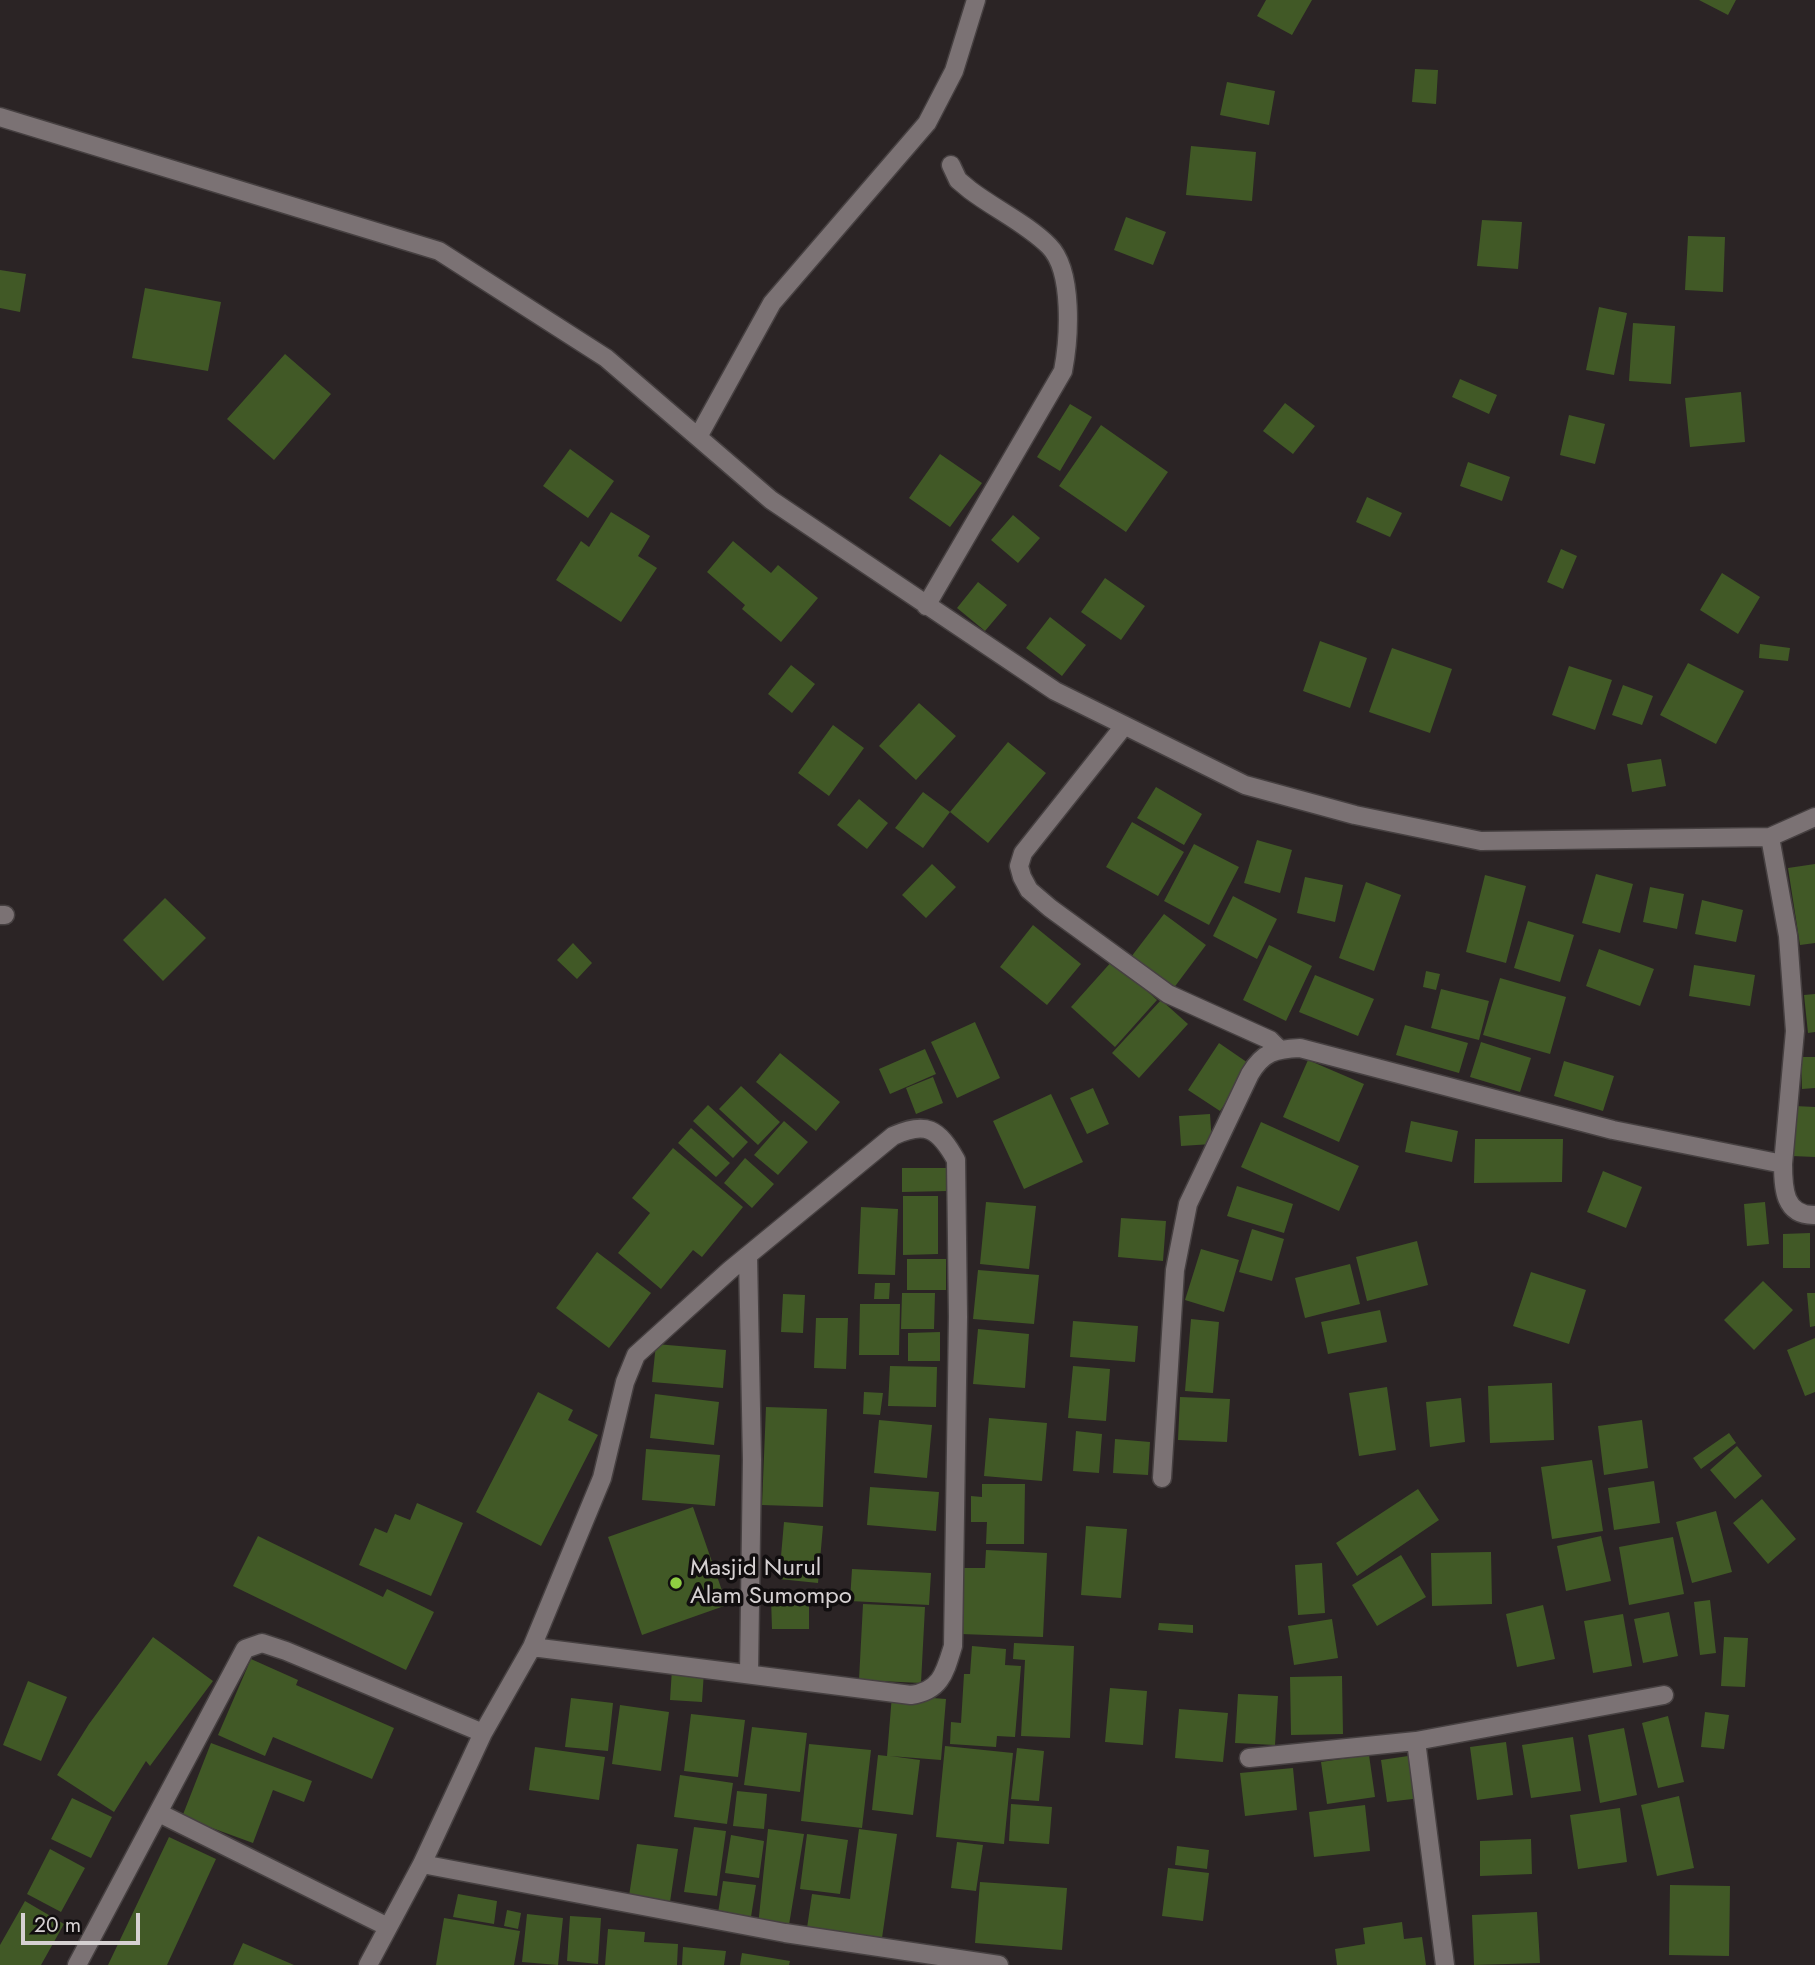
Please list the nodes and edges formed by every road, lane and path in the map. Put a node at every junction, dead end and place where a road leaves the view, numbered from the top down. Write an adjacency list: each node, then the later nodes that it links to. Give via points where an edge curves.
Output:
1 (976, 0): 4 (street, via 954,71 927,123 772,303)
2 (0, 117): 4 (street, via 439,251 606,358)
3 (951, 165): 5 (street, via 958,180 970,190 1050,246 1060,262 1069,330 1063,372)
4 (698, 437): 5 (street, via 771,500)
5 (926, 606): 6 (street, via 1055,691)
6 (1124, 726): 8 (street, via 1245,785 1355,815 1481,841); 9 (street, via 1023,853 1022,877 1029,890 1050,908 1153,984 1184,1003 1270,1040)
7 (1815, 817): 8 (street)
8 (1770, 837): 10 (street, via 1788,936 1795,1031)
9 (1279, 1049): 10 (street, via 1300,1048 1613,1130); 13 (street, via 1256,1062 1188,1204 1175,1270)
10 (1783, 1164): 11 (street, via 1783,1193 1789,1205 1806,1216)
11 (1815, 1216)
12 (748, 1256): 14 (street, via 636,1355 602,1478); 15 (street, via 752,1461); 15 (street, via 892,1136 920,1126 935,1132 956,1160 953,1646 944,1676 935,1688 911,1695)
13 (1161, 1478)
14 (533, 1647): 15 (street); 17 (street)
15 (749, 1674)
16 (1664, 1695): 18 (street)
17 (483, 1733): 20 (street, via 262,1643 245,1649); 21 (street)
18 (1416, 1741): 19 (street); 26 (street)
19 (1249, 1758)
20 (159, 1814): 22 (street); 23 (street)
21 (422, 1864): 22 (street); 25 (street, via 785,1933)
22 (388, 1927): 24 (street)
23 (76, 1965)
24 (368, 1965)
25 (999, 1965)
26 (1445, 1965)

